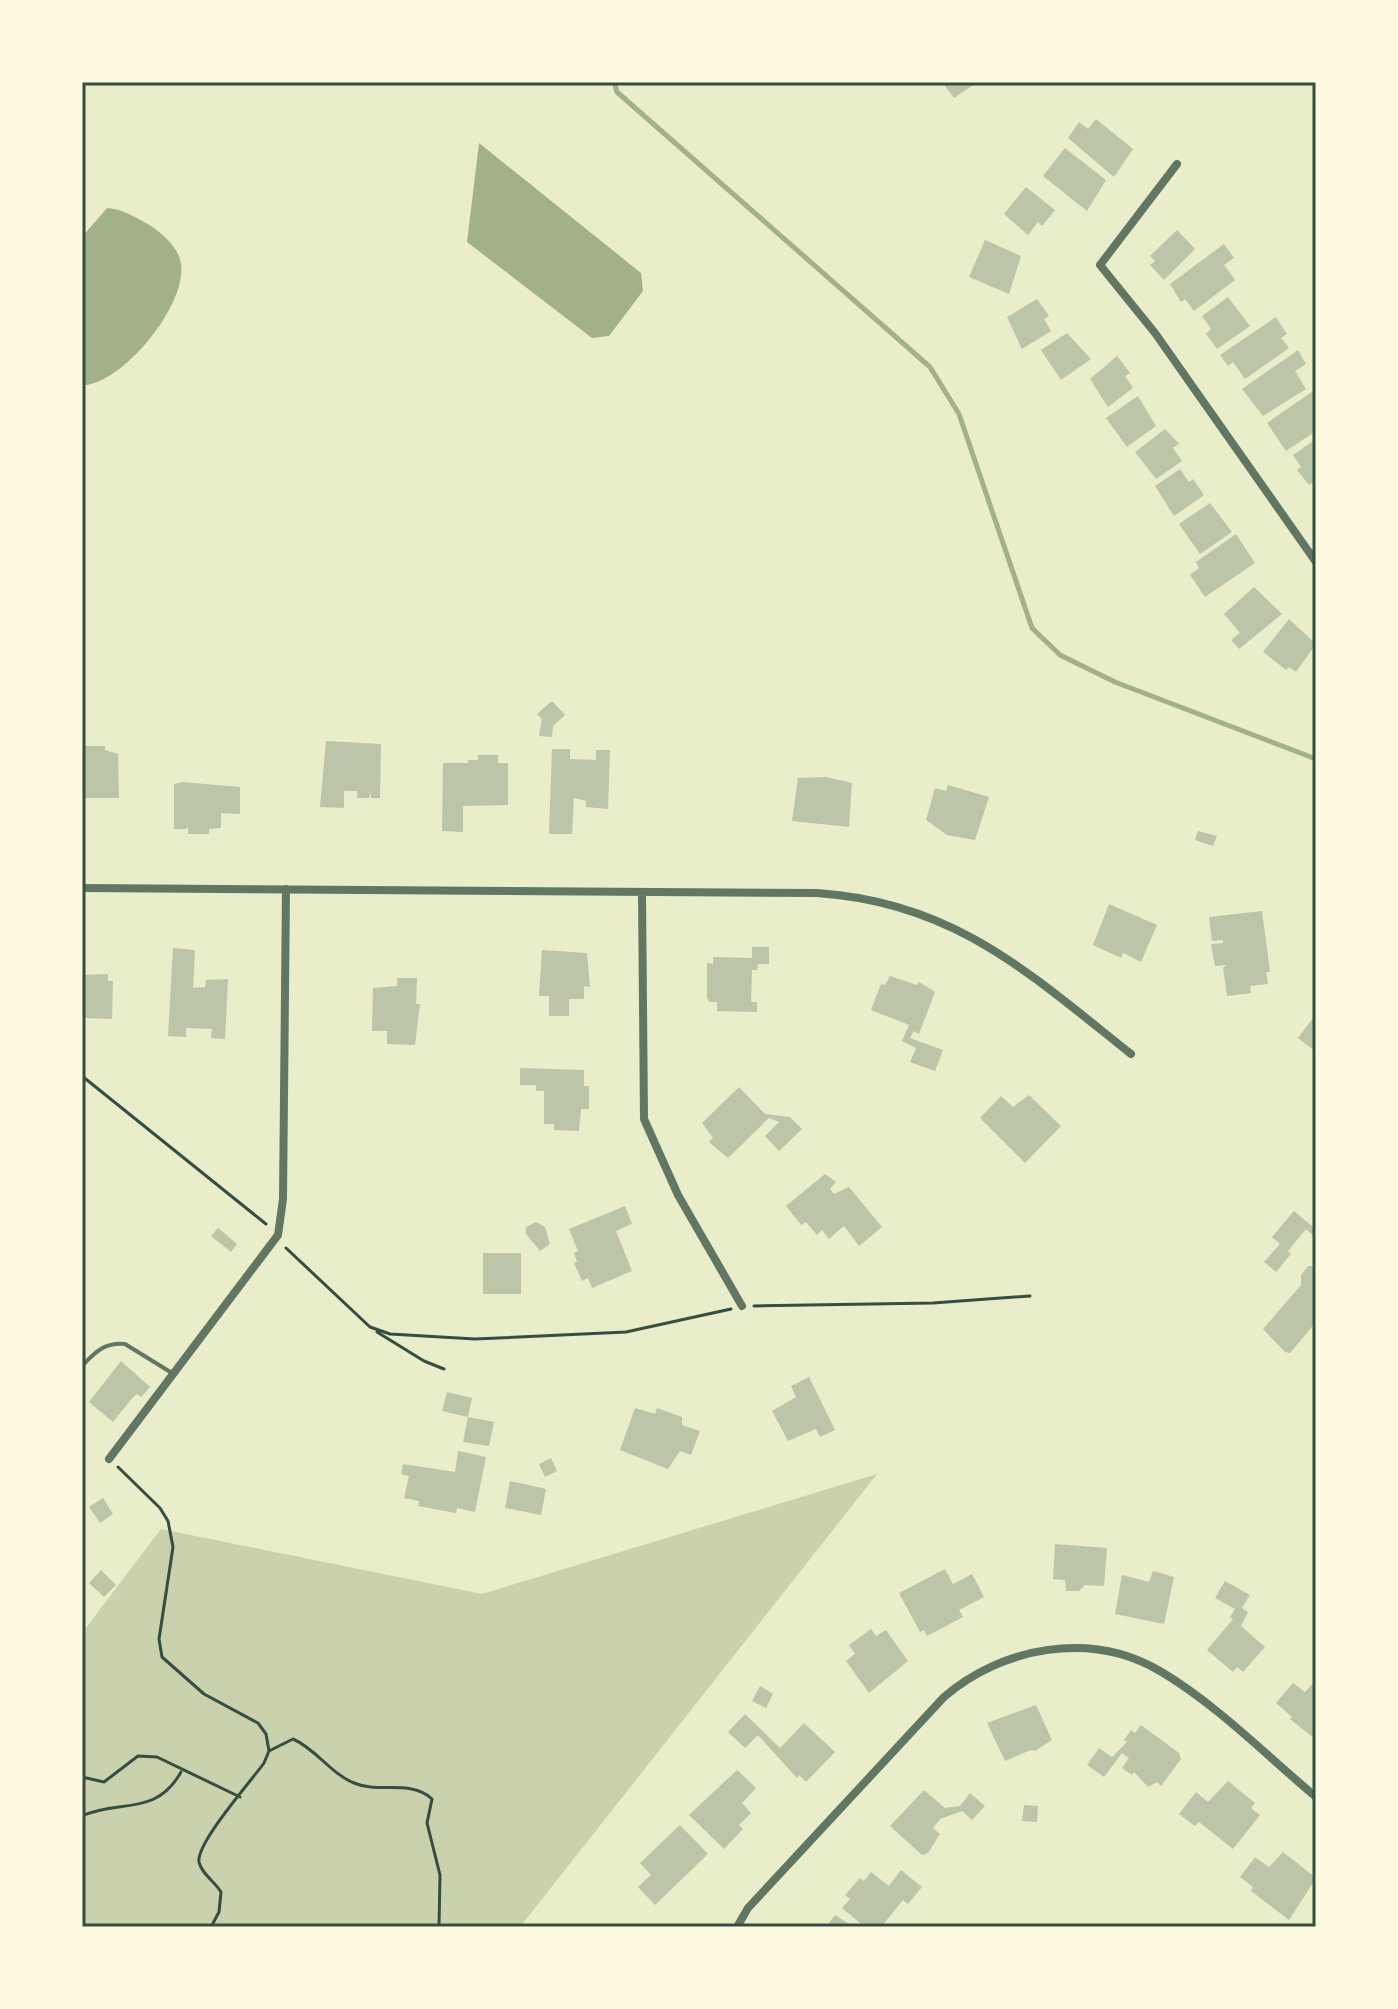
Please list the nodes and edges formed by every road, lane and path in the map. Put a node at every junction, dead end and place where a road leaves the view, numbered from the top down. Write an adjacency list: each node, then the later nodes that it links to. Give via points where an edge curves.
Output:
1 (1177, 164): 2 (street, via 1100,265 1155,333)
2 (1316, 562)
3 (82, 888): 4 (street)
4 (286, 889): 5 (street); 8 (street)
5 (642, 893): 6 (street, via 840,895 924,914 988,945); 10 (street, via 644,1119 678,1195)
6 (1131, 1054)
7 (82, 1076): 8 (path)
8 (278, 1235): 11 (path, via 304,1267); 14 (street)
9 (1030, 1296): 10 (path)
10 (742, 1306): 11 (path, via 626,1332 442,1339)
11 (370, 1327): 13 (path)
12 (82, 1366): 14 (lane, via 97,1350 117,1343)
13 (444, 1369)
14 (174, 1375): 15 (street)
15 (109, 1459): 16 (path, via 168,1521 173,1547 159,1639 162,1657 204,1694 258,1723)
16 (269, 1751): 19 (path); 23 (path, via 293,1739 354,1783 375,1789 411,1788 432,1799 427,1823 440,1875)
17 (181, 1772): 18 (path, via 157,1757 138,1756 104,1782); 19 (path); 21 (path, via 172,1788 148,1802)
18 (82, 1777)
19 (240, 1797): 22 (path, via 199,1855 201,1868 221,1892)
20 (1316, 1797): 24 (street, via 1188,1690 1134,1659 1070,1648 1032,1652 987,1666 944,1697 748,1908)
21 (82, 1816)
22 (211, 1927)
23 (439, 1927)
24 (737, 1927)

